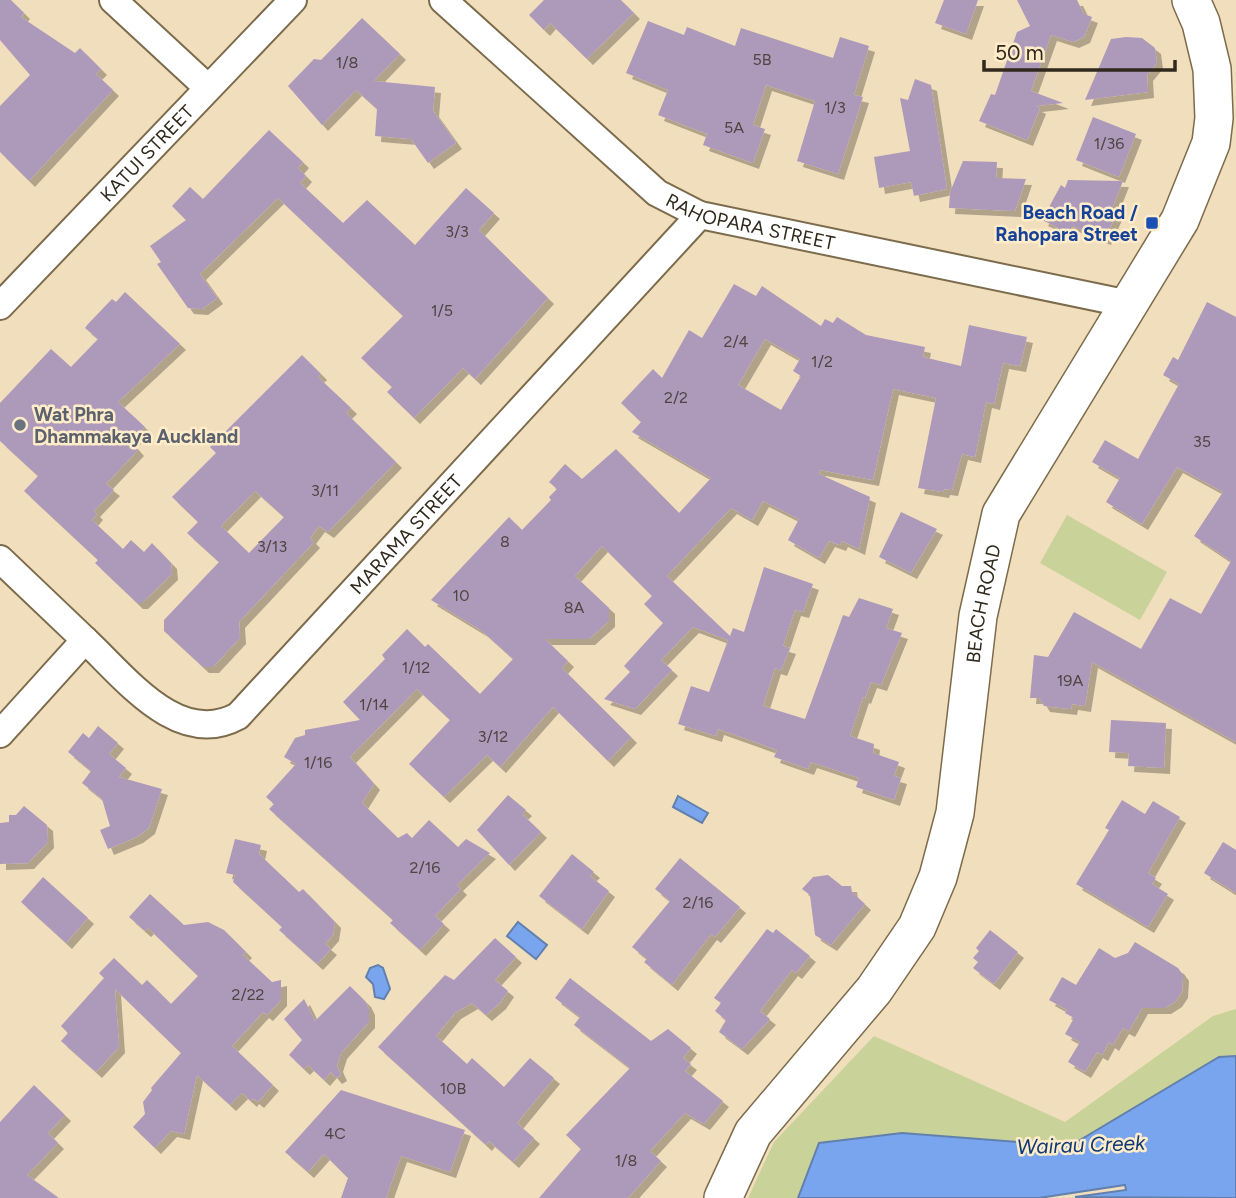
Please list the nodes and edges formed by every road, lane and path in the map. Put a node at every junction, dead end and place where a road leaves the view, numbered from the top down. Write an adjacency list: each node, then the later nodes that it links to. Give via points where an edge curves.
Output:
1 (113, 0): 5 (street)
2 (293, 0): 5 (street, KATUI STREET)
3 (443, 0): 6 (street, RAHOPARA STREET, via 657,193)
4 (1191, 0): 7 (main road, BEACH ROAD, via 1212,69 1211,143 1180,220)
5 (208, 88): 8 (street, KATUI STREET)
6 (700, 215): 7 (street, RAHOPARA STREET); 10 (street, MARAMA STREET, via 239,716 216,726 189,724 151,700)
7 (1129, 304): 12 (main road, BEACH ROAD, via 1001,514 978,616 954,813 938,877 917,928 874,990 753,1133)
8 (0, 306)
9 (0, 559): 10 (street, MARAMA STREET)
10 (85, 640): 11 (street)
11 (0, 734)
12 (723, 1198)

